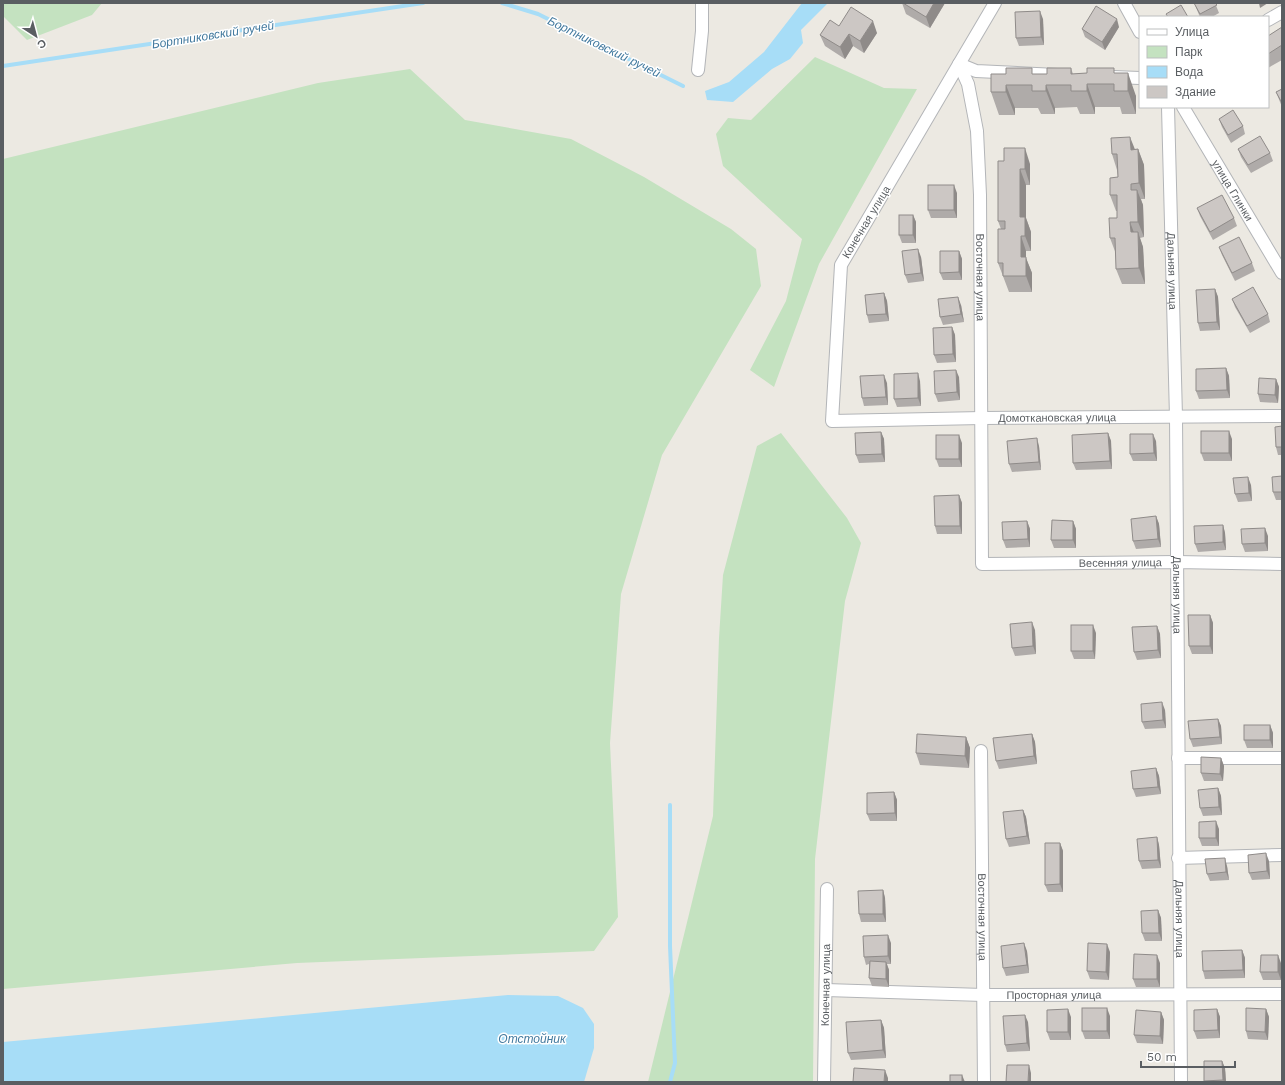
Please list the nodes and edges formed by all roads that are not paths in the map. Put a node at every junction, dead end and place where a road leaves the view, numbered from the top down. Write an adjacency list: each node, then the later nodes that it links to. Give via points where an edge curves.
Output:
1 (702, 3): 8 (street)
2 (995, 3): 7 (street)
3 (1124, 3): 6 (street)
4 (1282, 12): 5 (street)
5 (1269, 19)
6 (1139, 30)
7 (959, 64): 9 (street, via 976,71); 17 (street, Восточная улица, via 968,84 977,132); 18 (street, Конечная улица, via 841,265)
8 (698, 70)
9 (1070, 75)
10 (1101, 77): 11 (street)
11 (1139, 78)
12 (1168, 108): 16 (street, Дальняя улица)
13 (1184, 108): 14 (street, улица Глинки)
14 (1282, 273)
15 (1282, 416): 16 (street, Домоткановская улица)
16 (1176, 417): 17 (street, Домоткановская улица); 19 (street, Дальняя улица)
17 (982, 418): 18 (street, Домоткановская улица); 20 (street, Восточная улица)
18 (832, 421)
19 (1177, 562): 20 (street, Весенняя улица); 21 (street, Весенняя улица); 23 (street, Дальняя улица)
20 (982, 564)
21 (1282, 564)
22 (982, 751): 31 (street, Восточная улица)
23 (1178, 758): 24 (street); 26 (street, Дальняя улица)
24 (1282, 758)
25 (1282, 855): 26 (street)
26 (1178, 858): 29 (street, Дальняя улица)
27 (827, 889): 28 (street, Конечная улица)
28 (826, 990): 31 (street, Просторная улица); 32 (street, Конечная улица)
29 (1180, 994): 30 (street, Просторная улица); 31 (street, Просторная улица); 34 (street, Дальняя улица)
30 (1282, 994)
31 (983, 996): 33 (street, Восточная улица)
32 (824, 1082)
33 (984, 1082)
34 (1181, 1082)

